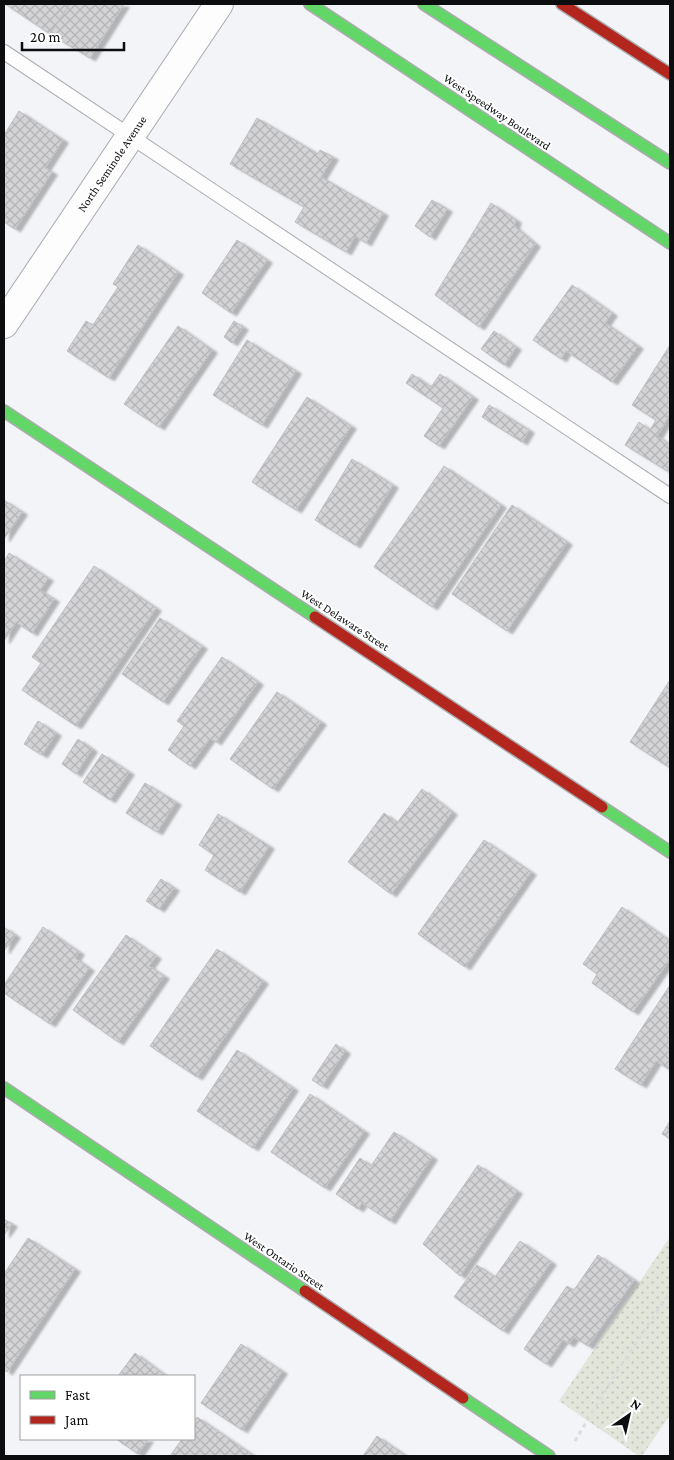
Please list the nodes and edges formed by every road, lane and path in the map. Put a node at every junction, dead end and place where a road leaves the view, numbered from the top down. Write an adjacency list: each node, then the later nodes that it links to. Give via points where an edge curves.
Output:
1 (220, 4): 7 (street, North Seminole Avenue)
2 (310, 4): 9 (street, West Speedway Boulevard)
3 (424, 4): 8 (street)
4 (562, 4): 6 (street)
5 (4, 52): 7 (lane)
6 (670, 74)
7 (130, 136): 10 (street, North Seminole Avenue); 12 (lane)
8 (670, 163)
9 (670, 242)
10 (4, 324)
11 (4, 411): 13 (street, West Delaware Street)
12 (670, 496)
13 (670, 852)
14 (4, 1088): 17 (street, West Ontario Street)
15 (670, 1292): 16 (path)
16 (580, 1433)
17 (549, 1456)

